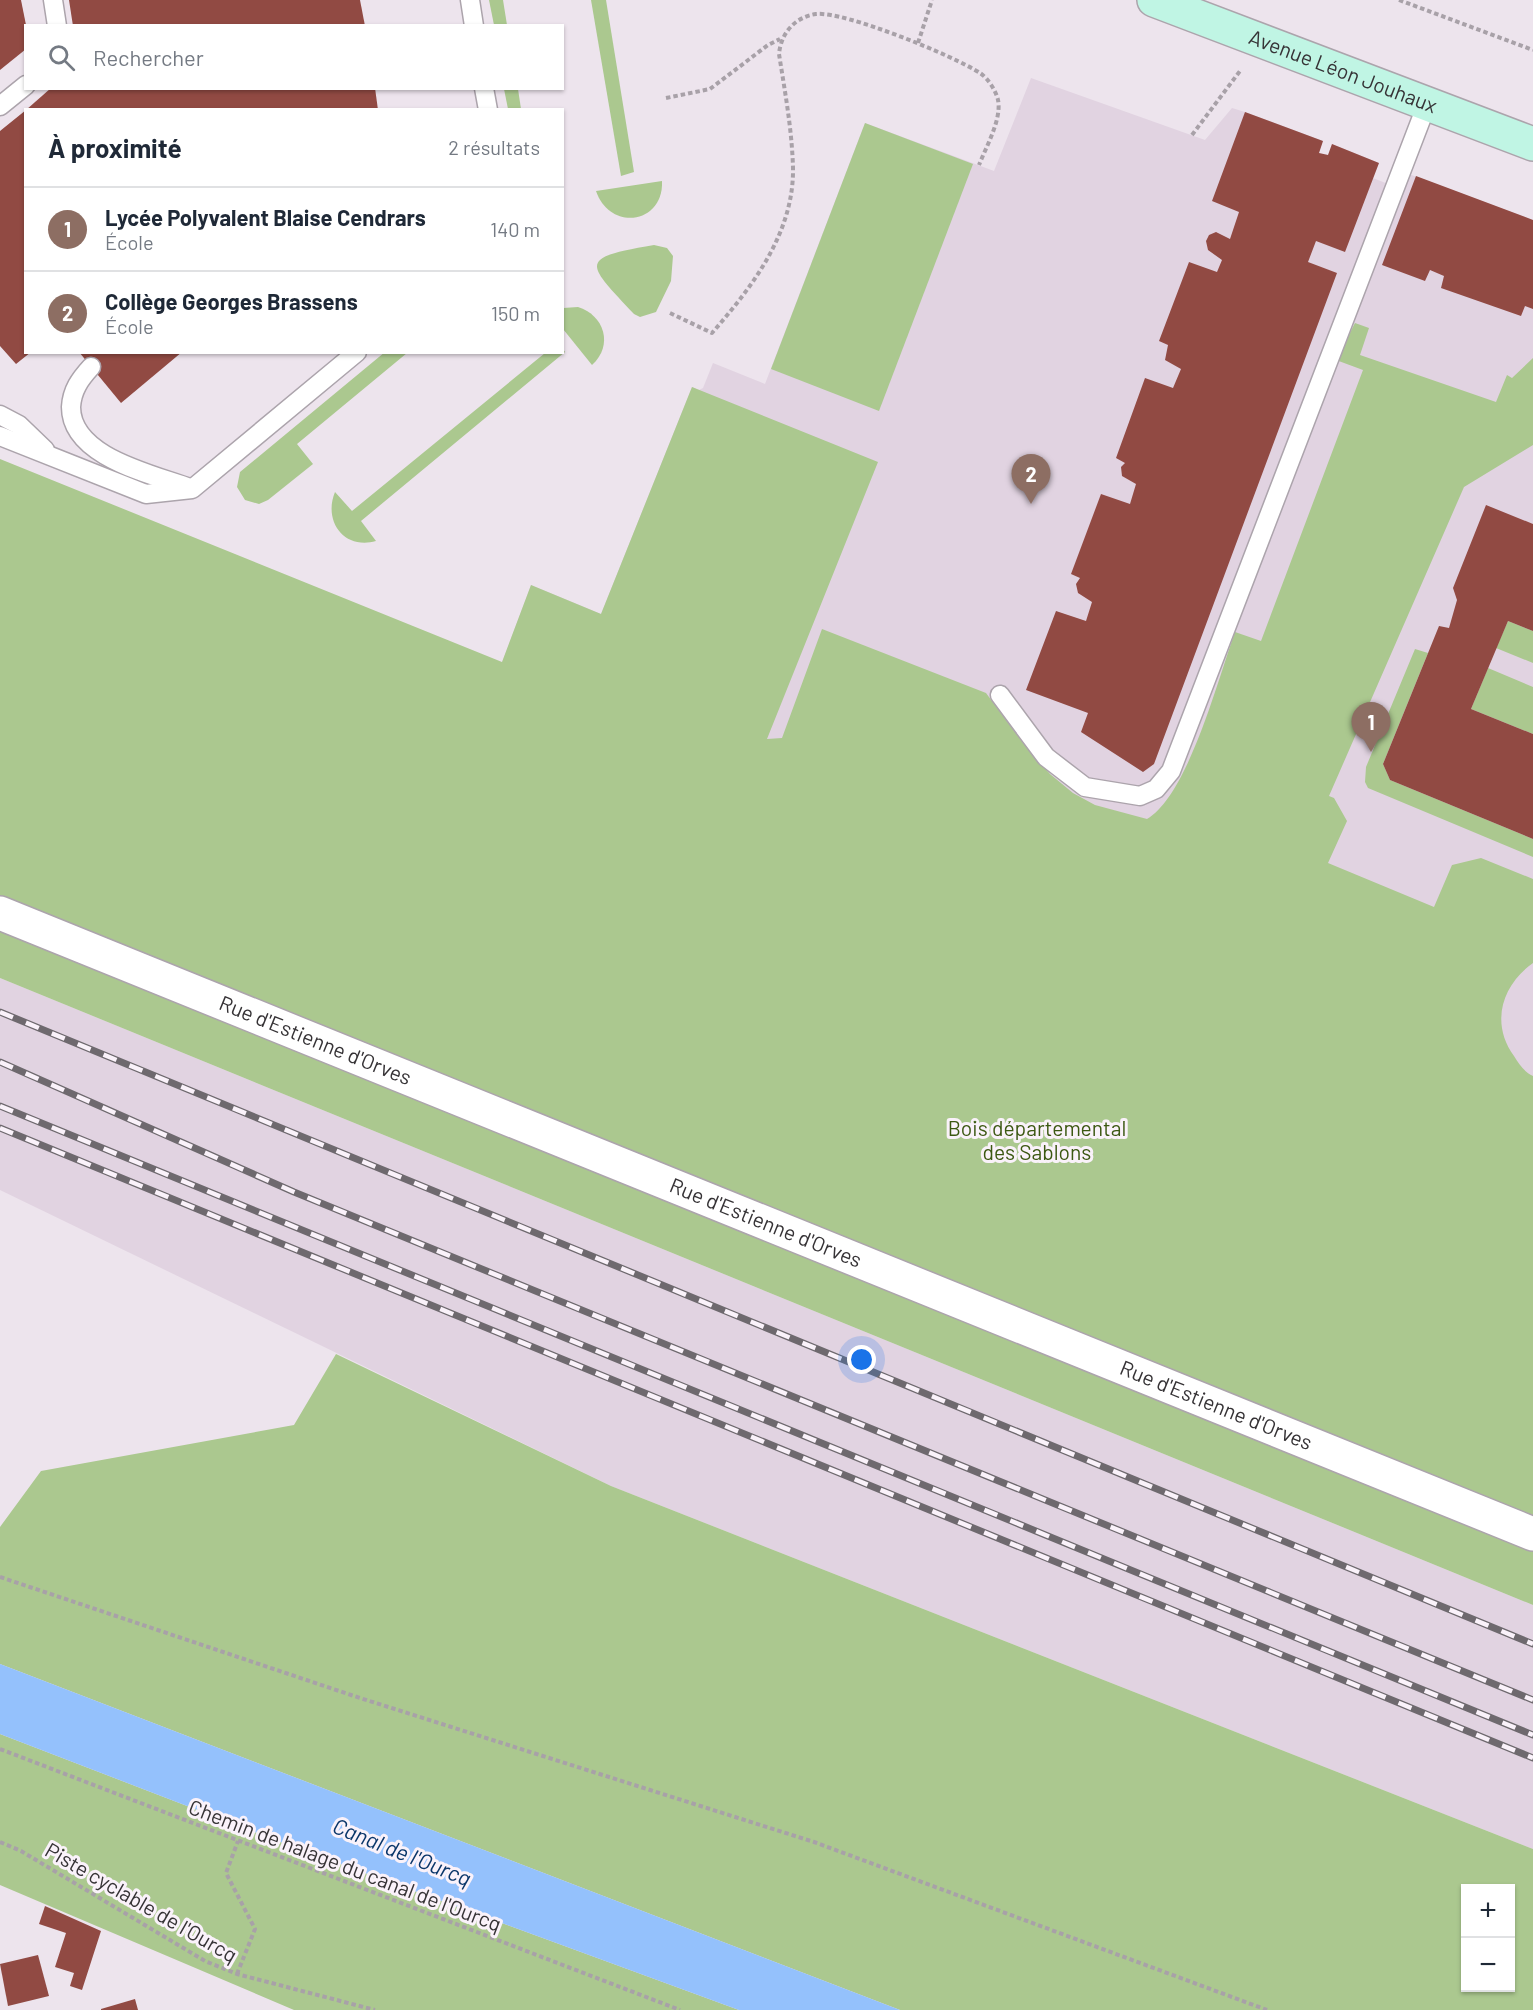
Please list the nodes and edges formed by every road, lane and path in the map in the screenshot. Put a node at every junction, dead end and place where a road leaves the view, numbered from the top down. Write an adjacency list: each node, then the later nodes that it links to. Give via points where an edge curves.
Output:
1 (53, 0): 6 (lane)
2 (470, 0): 7 (lane)
3 (932, 0): 10 (path)
4 (1154, 0): 9 (street, Avenue Léon Jouhaux)
5 (1399, 0): 11 (path)
6 (57, 24)
7 (474, 24)
8 (781, 39): 10 (path, via 800,19 817,14 837,16); 14 (path, via 710,89); 21 (path, via 779,54 793,170 783,226 764,266 712,333)
9 (1261, 41): 15 (street, Avenue Léon Jouhaux); 18 (path)
10 (918, 43): 20 (path, via 982,74 993,88 998,100 997,115)
11 (1533, 50)
12 (24, 87): 16 (lane)
13 (484, 90): 17 (lane)
14 (666, 98)
15 (1427, 104): 19 (street, Avenue Léon Jouhaux); 28 (lane, via 1171,771 1156,789 1140,796 1085,787 1046,758)
16 (0, 106)
17 (488, 108)
18 (1192, 135)
19 (1533, 144)
20 (979, 165)
21 (670, 313)
22 (355, 354): 27 (lane)
23 (92, 367): 27 (lane, via 79,379 71,399 71,419 83,439 104,455)
24 (0, 414): 26 (lane, via 20,425)
25 (0, 436): 26 (lane)
26 (53, 457): 27 (lane, via 146,494)
27 (192, 489)
28 (1000, 695)
29 (0, 913): 30 (street, Rue d'Estienne d'Orves)
30 (1533, 1534)
31 (0, 1577): 38 (path, via 360,1698 814,1842)
32 (0, 1749): 33 (path, Chemin de halage du canal de l'Ourcq)
33 (238, 1840): 35 (path, via 226,1873 255,1929); 37 (path, Chemin de halage du canal de l'Ourcq)
34 (0, 1842): 35 (path, Piste cyclable de l'Ourcq, via 205,1961)
35 (237, 1974): 36 (path, Piste cyclable de l'Ourcq)
36 (375, 2010)
37 (680, 2010)
38 (1267, 2010)

